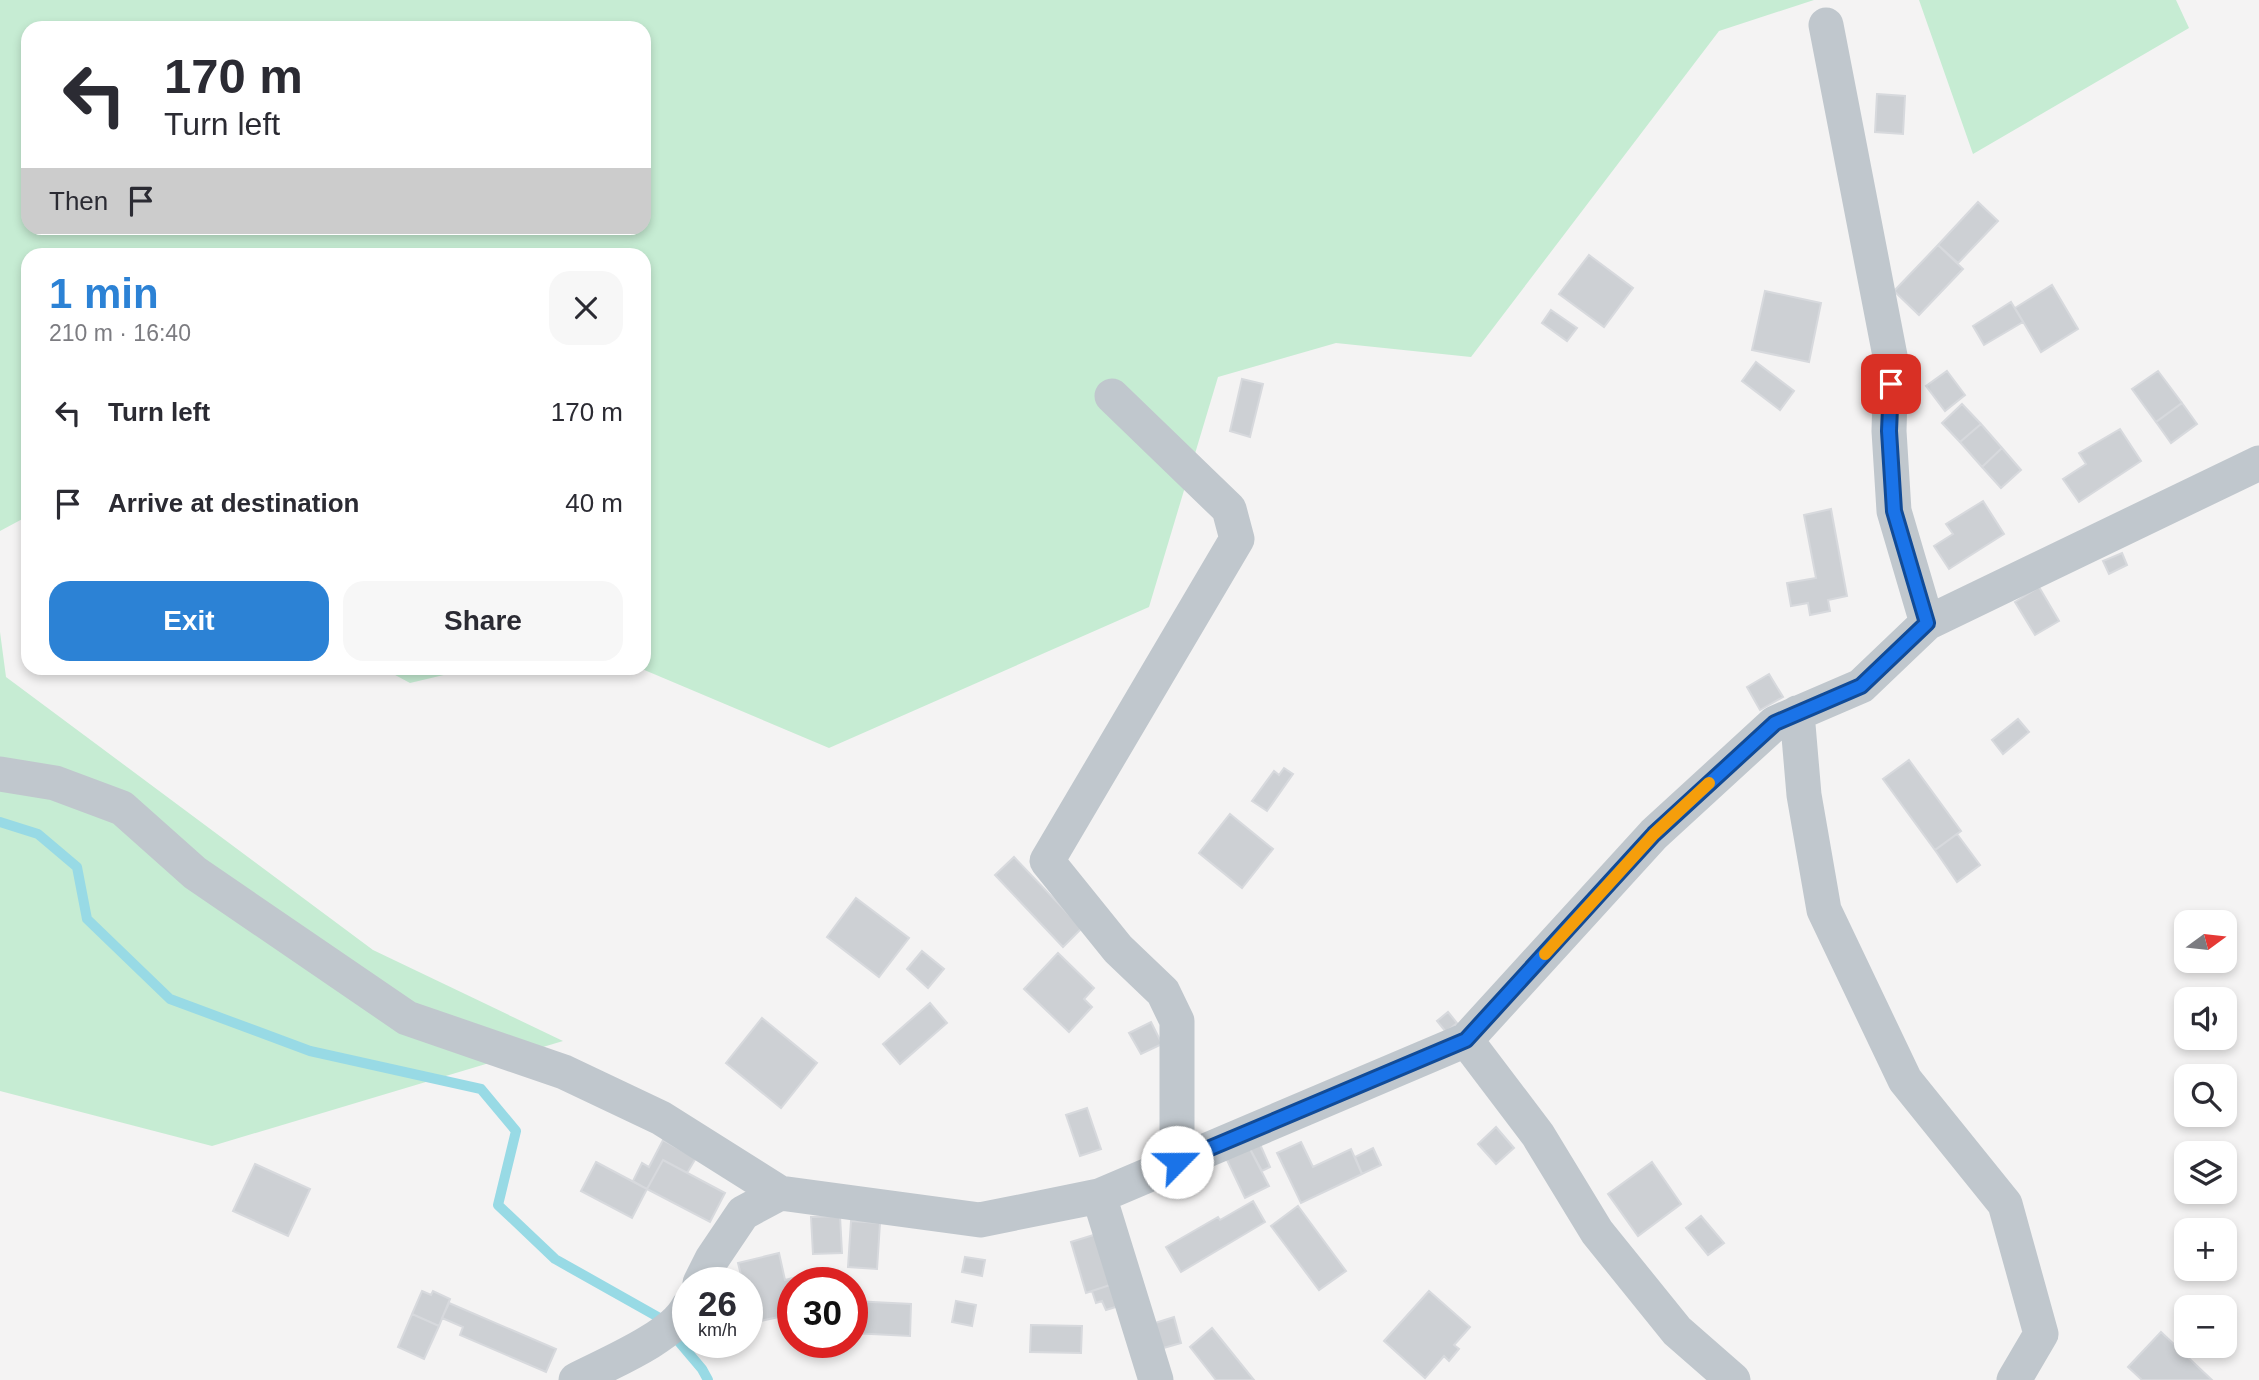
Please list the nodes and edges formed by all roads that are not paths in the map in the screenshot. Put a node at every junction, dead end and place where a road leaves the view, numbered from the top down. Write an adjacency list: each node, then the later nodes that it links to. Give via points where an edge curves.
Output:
1 (1826, 25): 4 (street, via 1891,361 1894,511)
2 (1112, 396): 8 (street, via 1229,509 1237,539 1047,861 1118,949 1163,992 1177,1021)
3 (2259, 463): 4 (street)
4 (1927, 623): 5 (street, via 1861,686)
5 (1797, 713): 7 (street, via 1775,723 1654,834); 16 (street, via 1804,795 1824,910 1905,1080 2005,1204 2041,1334)
6 (0, 774): 9 (street, via 55,783 122,808 195,873 407,1018 576,1078 661,1118)
7 (1466, 1040): 8 (street); 15 (street, via 1538,1135 1597,1232 1677,1331)
8 (1177, 1162): 10 (street)
9 (780, 1192): 10 (street, via 980,1220); 11 (street, via 743,1213)
10 (1099, 1196): 14 (street)
11 (708, 1267)
12 (672, 1325): 13 (street)
13 (576, 1380)
14 (1156, 1380)
15 (1732, 1380)
16 (2014, 1380)

